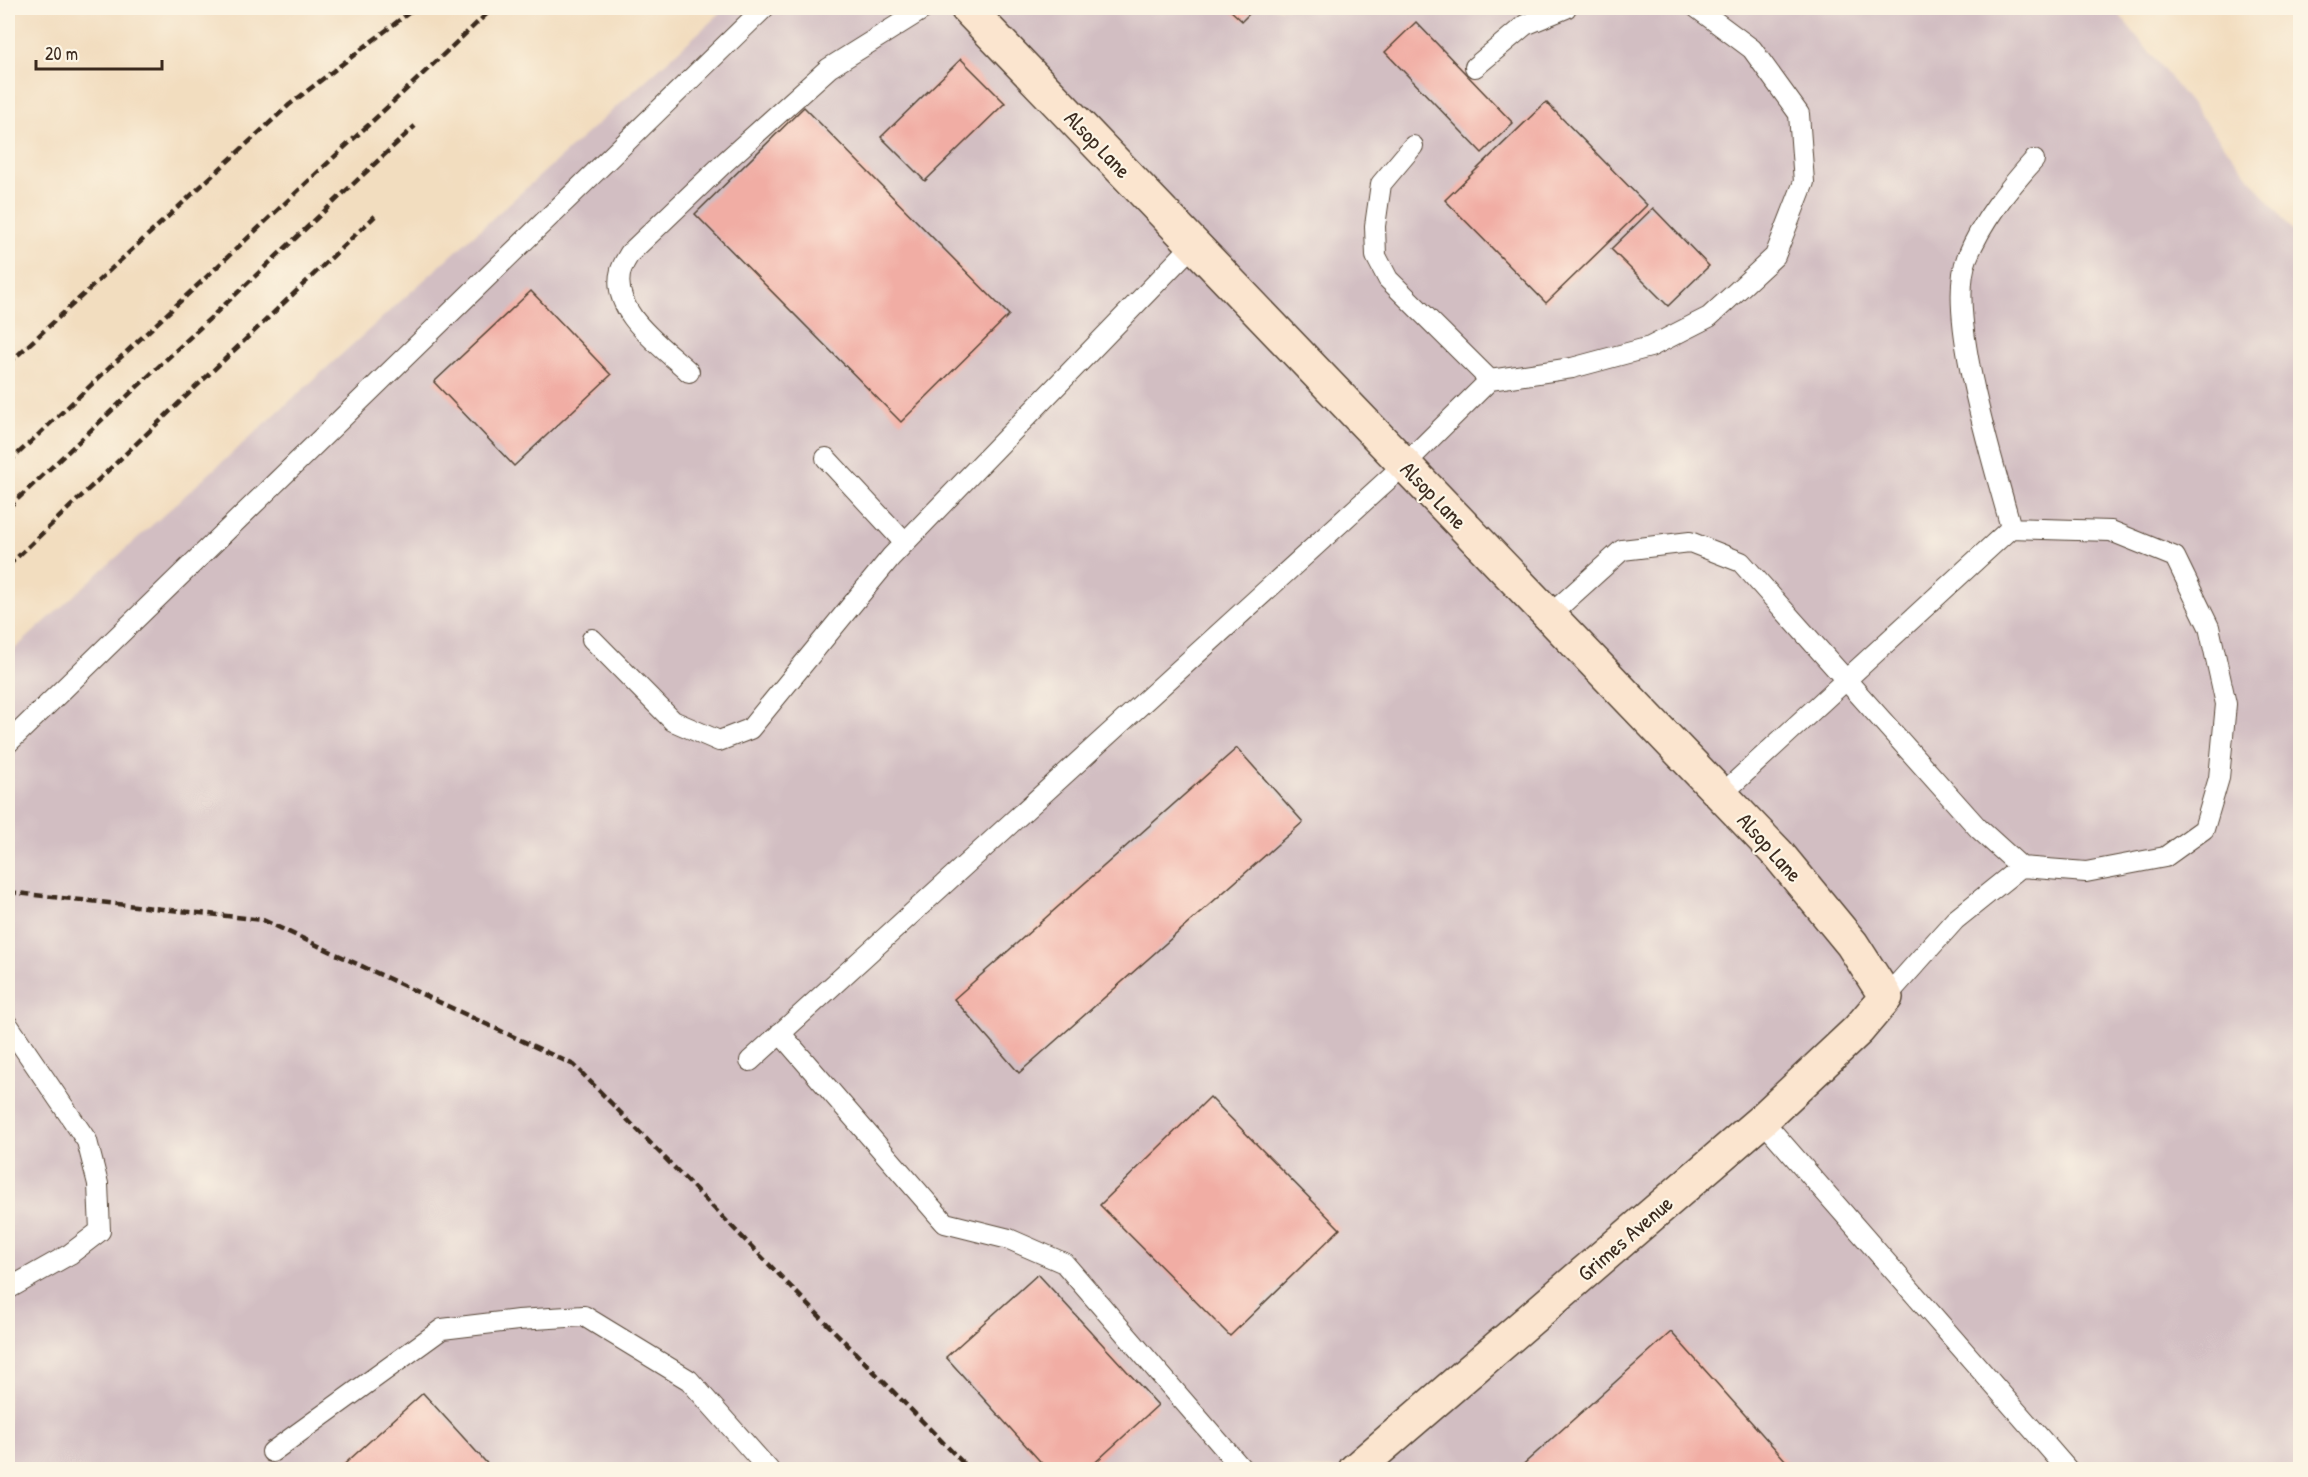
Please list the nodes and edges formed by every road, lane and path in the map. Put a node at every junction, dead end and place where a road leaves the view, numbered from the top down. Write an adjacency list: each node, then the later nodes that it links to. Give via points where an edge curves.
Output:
1 (764, 8): 19 (lane)
2 (925, 8): 10 (lane, via 829,68 630,253 621,270 621,291 629,314)
3 (967, 8): 9 (street, Alsop Lane)
4 (1566, 8): 6 (lane, via 1525,25)
5 (1697, 8): 11 (lane, via 1752,49 1799,114 1804,182 1775,256 1709,317 1650,347 1572,368)
6 (1475, 67)
7 (1413, 146): 11 (lane, via 1381,184 1375,226 1376,256 1388,279)
8 (2034, 160): 14 (lane, via 2000,199 1966,259 1960,302 1973,380)
9 (1194, 244): 13 (street, Alsop Lane); 15 (lane)
10 (689, 372)
11 (1490, 380): 13 (lane)
12 (826, 458): 15 (lane)
13 (1404, 464): 16 (street, Alsop Lane); 24 (lane)
14 (2011, 528): 18 (lane); 21 (lane, via 2111,531 2175,557 2209,627 2226,704 2219,778 2204,829 2165,857 2086,872)
15 (905, 543): 17 (lane, via 750,729 719,741 673,721)
16 (1550, 615): 18 (lane, via 1622,550 1690,543 1741,561); 20 (street, Alsop Lane)
17 (592, 639)
18 (1846, 680): 20 (lane); 21 (lane, via 1978,828)
19 (8, 743)
20 (1722, 794): 22 (street, Alsop Lane, via 1823,908)
21 (2021, 867): 22 (lane, via 1955,920)
22 (1886, 997): 26 (street, Grimes Avenue, via 1858,1030)
23 (8, 1025): 27 (lane, via 87,1141 99,1184 100,1231)
24 (780, 1033): 25 (lane); 30 (lane, via 945,1224 1009,1239 1064,1263)
25 (750, 1061)
26 (1762, 1120): 31 (street, Grimes Avenue); 32 (lane)
27 (8, 1290)
28 (272, 1452): 29 (lane, via 442,1329 584,1316 689,1380)
29 (769, 1470)
30 (1244, 1470)
31 (1354, 1470)
32 (2068, 1470)

